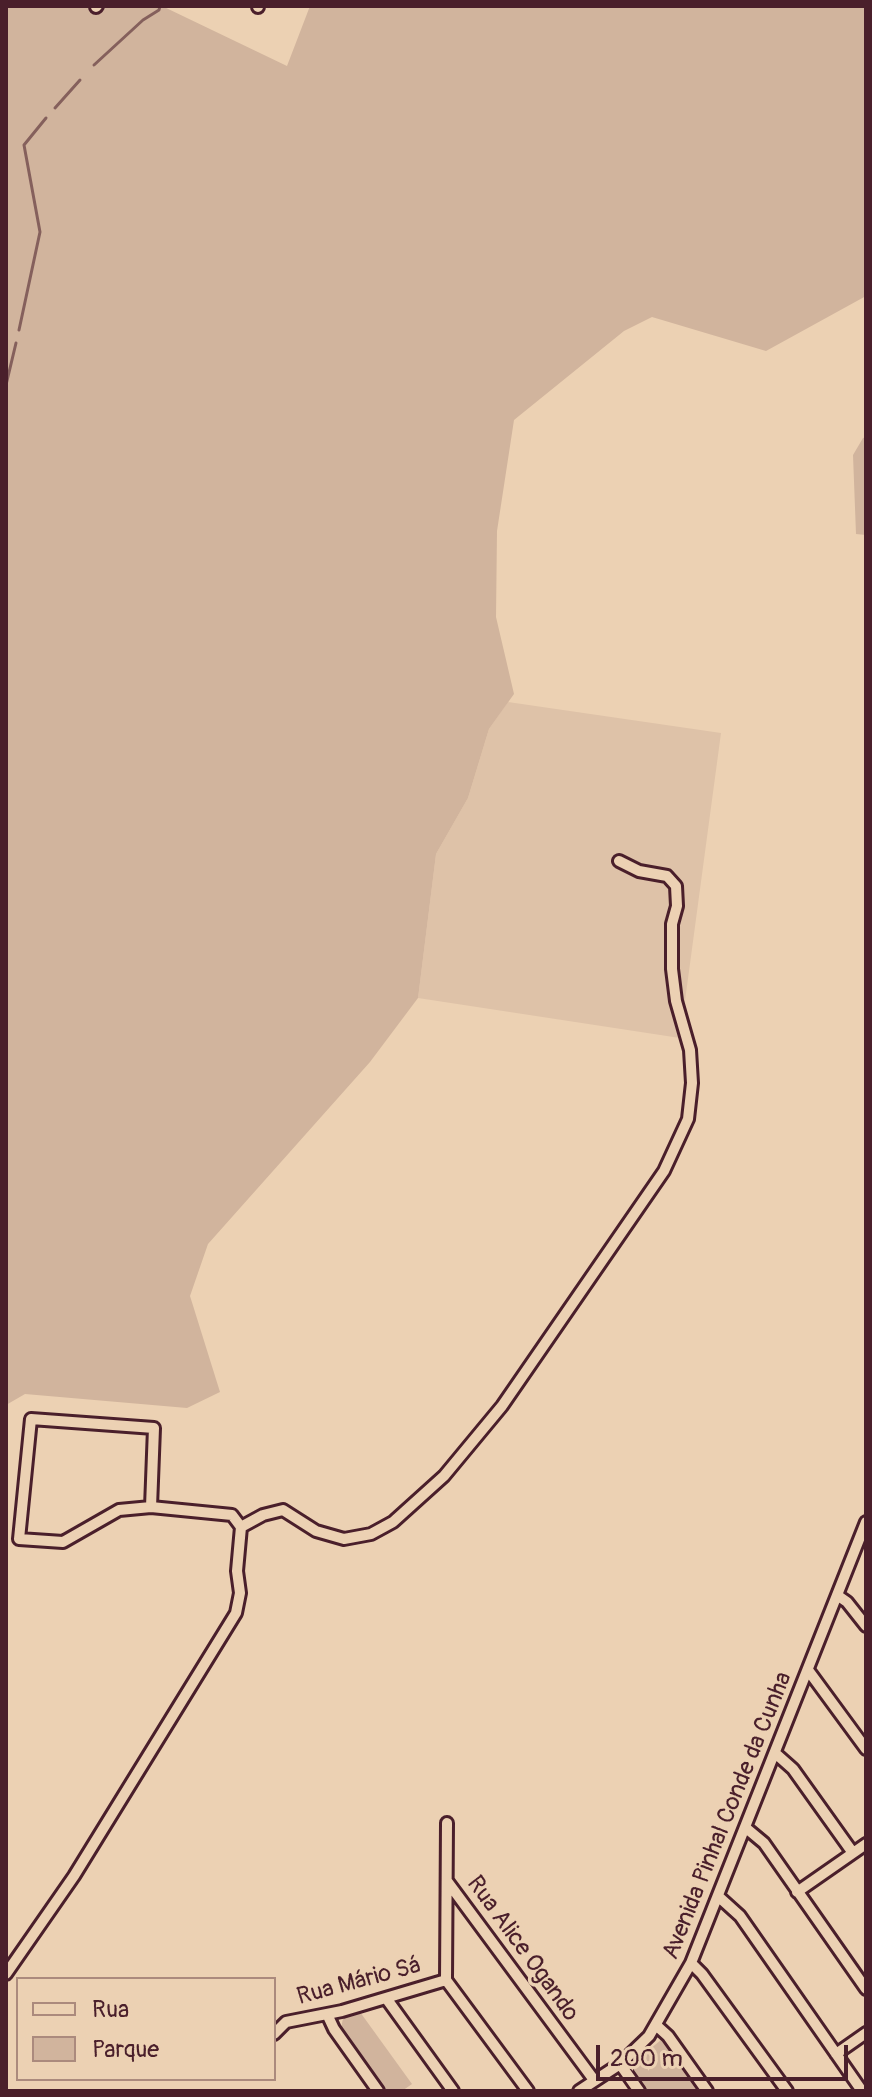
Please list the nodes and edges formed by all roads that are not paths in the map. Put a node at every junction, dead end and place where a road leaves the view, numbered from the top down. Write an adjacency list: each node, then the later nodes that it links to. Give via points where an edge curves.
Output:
1 (619, 861): 4 (street, via 667,876 676,886 672,969 692,1083 688,1119 664,1171 502,1406 444,1476 393,1522 371,1534 344,1539 316,1531 283,1510)
2 (151, 1507): 2 (street, via 154,1428 31,1419 19,1539 63,1542 119,1510); 4 (street, via 232,1515)
3 (866, 1522): 5 (street, Avenida Pinhal Conde da Cunha)
4 (241, 1527): 18 (street, via 236,1613 74,1876)
5 (837, 1595): 6 (street); 7 (street, Avenida Pinhal Conde da Cunha)
6 (866, 1626)
7 (808, 1670): 8 (street); 9 (street, Avenida Pinhal Conde da Cunha)
8 (866, 1749)
9 (775, 1753): 11 (street, Avenida Pinhal Conde da Cunha); 13 (street, via 793,1769)
10 (447, 1823): 14 (street, Rua Mário Sá)
11 (746, 1828): 15 (street, via 764,1843); 16 (street, Avenida Pinhal Conde da Cunha)
12 (866, 1844): 13 (street)
13 (853, 1853): 15 (street)
14 (447, 1881): 19 (street, Rua Mário Sá); 28 (street, Rua Alice Ogando)
15 (797, 1892): 20 (street)
16 (719, 1897): 17 (street, Avenida Pinhal Conde da Cunha); 26 (street, via 740,1916)
17 (691, 1963): 23 (street, Avenida Pinhal Conde da Cunha); 35 (street)
18 (6, 1974)
19 (446, 1980): 21 (street, Rua Mário Sá); 31 (street)
20 (865, 1987)
21 (386, 1998): 22 (street, Rua Mário Sá); 30 (street)
22 (327, 2014): 24 (street, Rua Mário Sá, via 286,2022); 29 (street)
23 (657, 2026): 27 (street, Avenida Pinhal Conde da Cunha); 34 (street)
24 (276, 2032)
25 (866, 2033): 26 (street)
26 (836, 2054): 36 (street)
27 (620, 2064): 28 (street, Avenida Pinhal Conde da Cunha); 33 (street)
28 (594, 2080): 32 (street, Avenida Pinhal Conde da Cunha)
29 (378, 2091)
30 (453, 2091)
31 (528, 2091)
32 (579, 2091)
33 (639, 2091)
34 (707, 2091)
35 (787, 2091)
36 (862, 2091)

